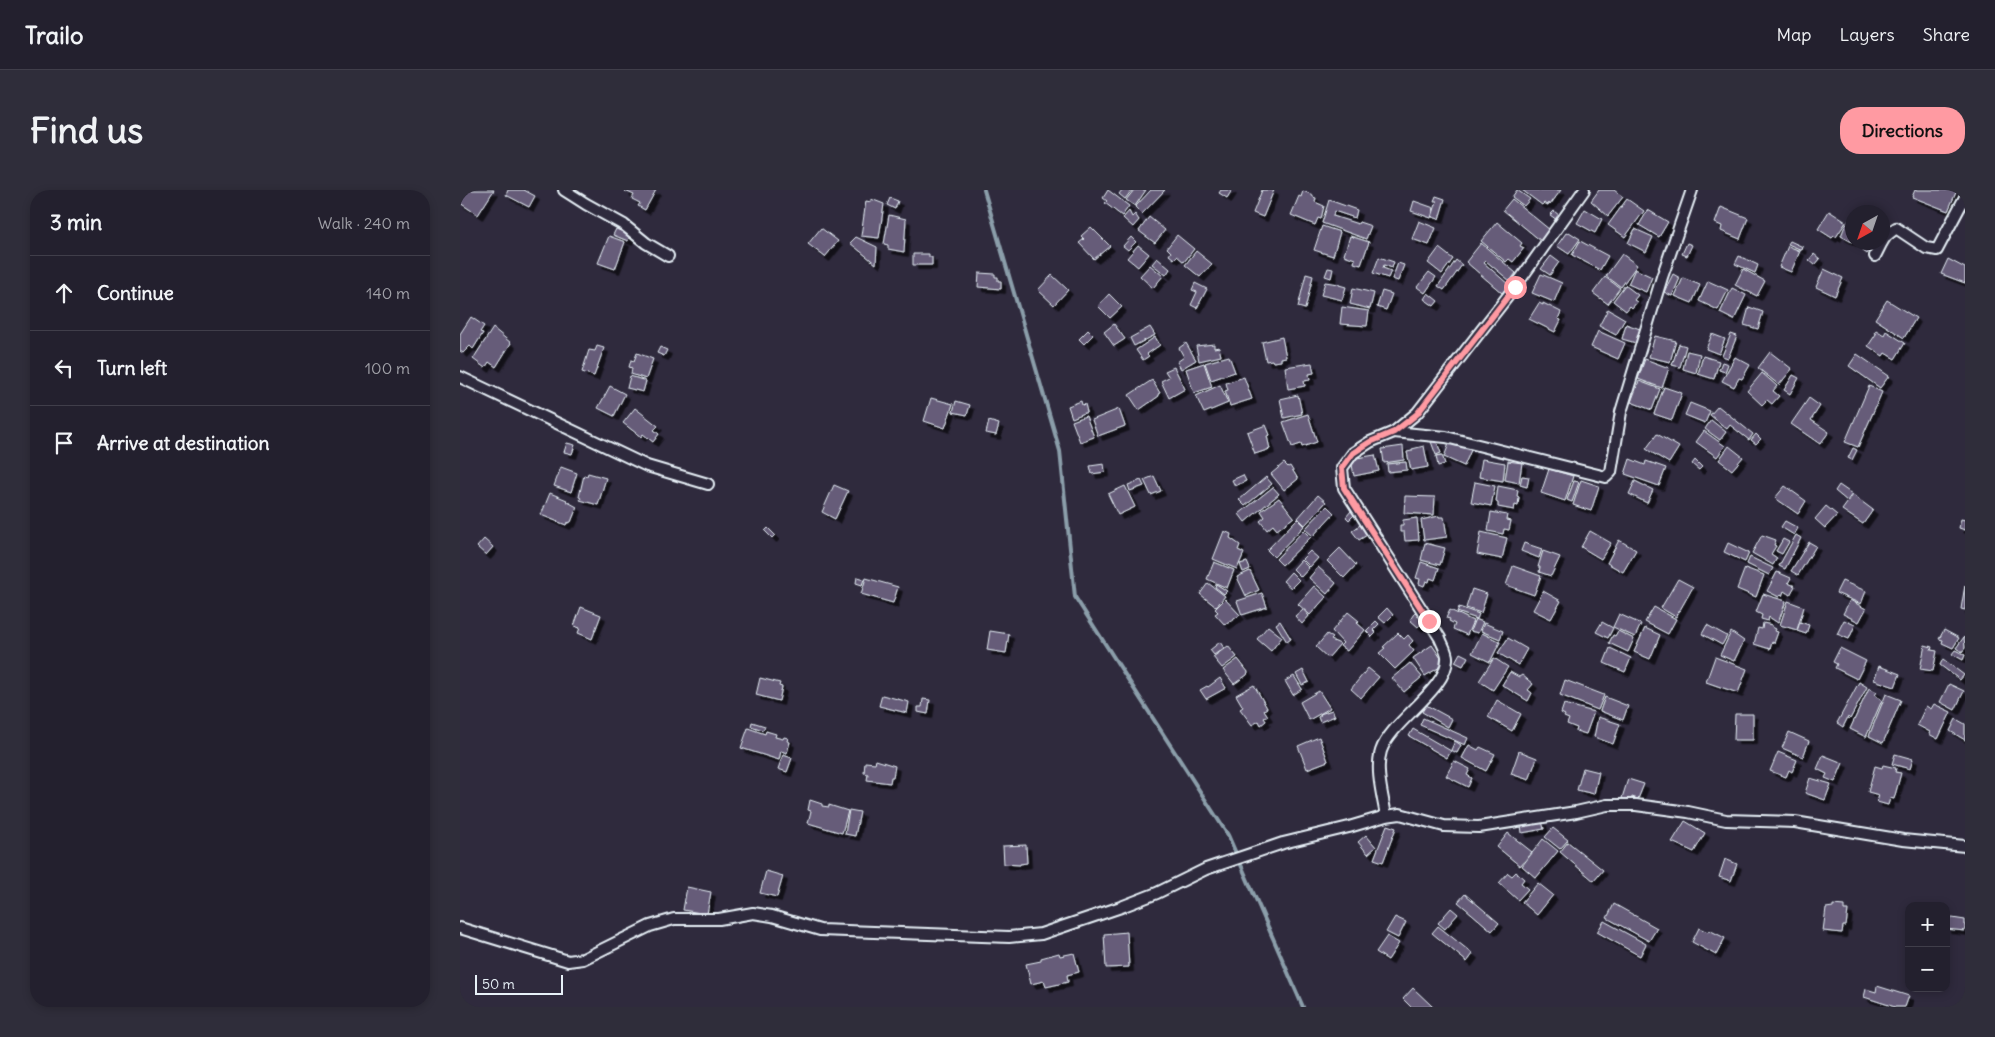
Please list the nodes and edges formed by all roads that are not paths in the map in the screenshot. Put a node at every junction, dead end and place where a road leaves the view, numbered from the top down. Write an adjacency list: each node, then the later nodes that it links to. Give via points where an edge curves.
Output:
1 (564, 190): 7 (street, via 624,225)
2 (1584, 190): 10 (street, via 1515,287 1417,414)
3 (1692, 190): 10 (street, via 1621,412 1611,472 1606,477 1446,437)
4 (1965, 197): 5 (street, via 1937,250 1926,248 1896,228)
5 (1890, 233)
6 (1878, 250): 8 (street)
7 (668, 256)
8 (1875, 256)
9 (460, 376): 11 (street, via 647,466)
10 (1394, 432): 12 (street, via 1353,453 1342,468 1344,488 1440,638 1448,659 1442,678 1387,738 1380,752 1380,779)
11 (708, 484)
12 (1386, 816): 13 (street, via 1400,814 1444,826 1480,827 1607,805 1636,805 1726,820 1794,822 1903,840); 14 (street, via 1283,843 1206,870 1121,907 1028,936 820,930 753,913 719,919 674,919 650,926 583,960 568,961)
13 (1965, 846)
14 (460, 928)

